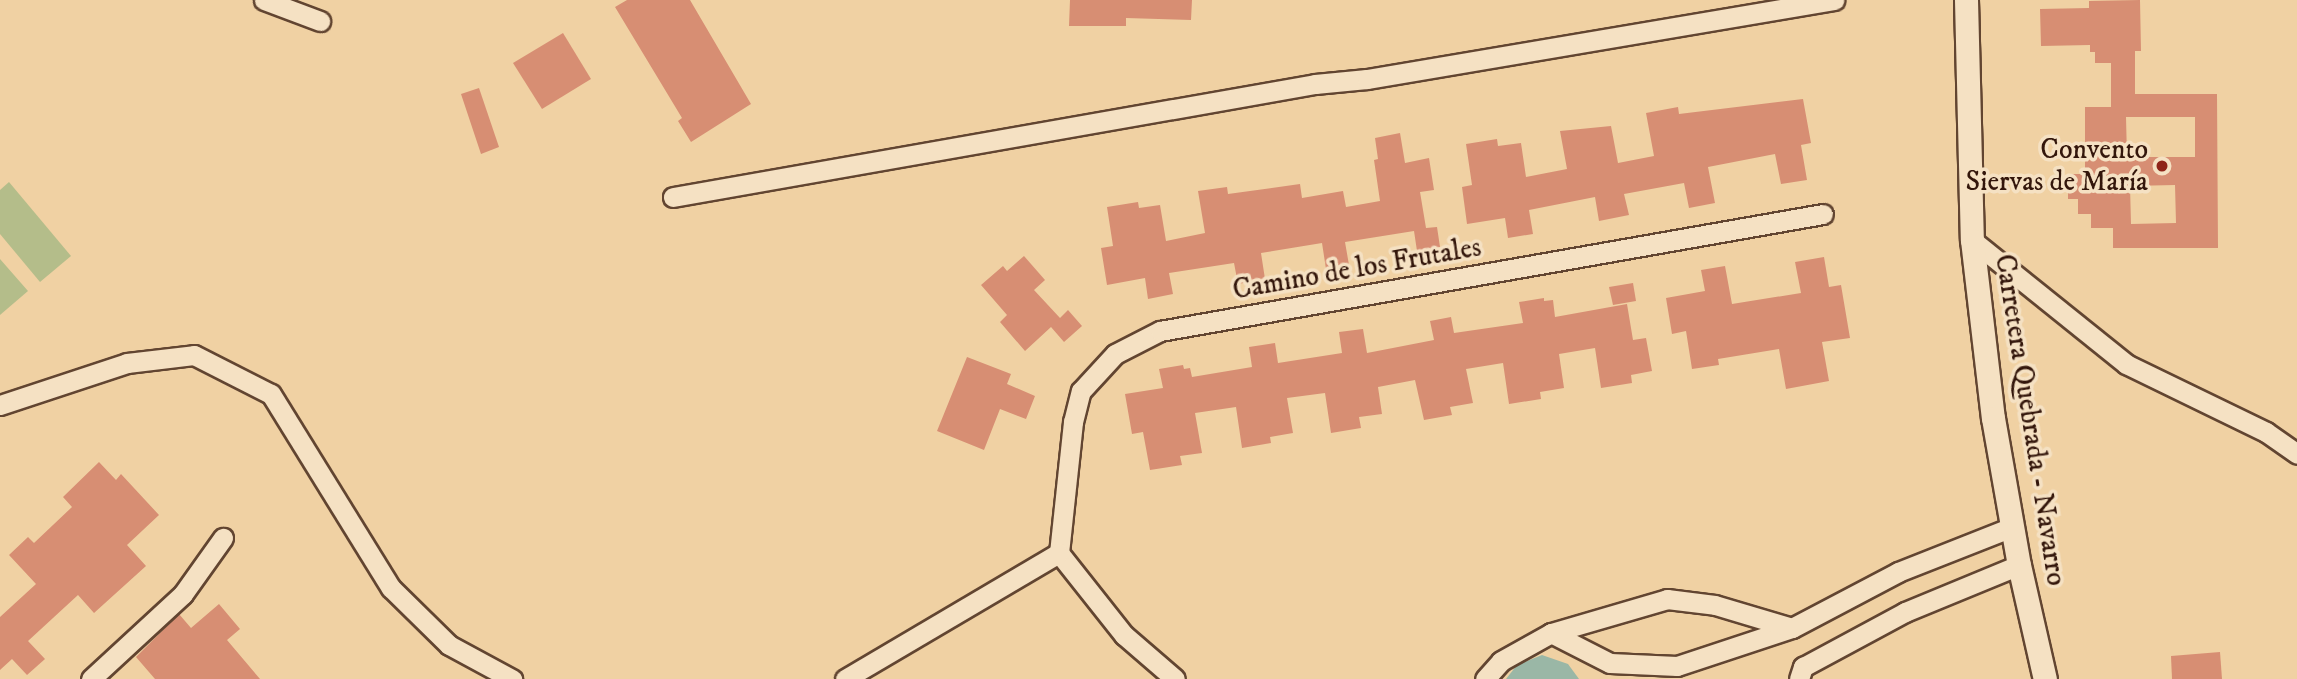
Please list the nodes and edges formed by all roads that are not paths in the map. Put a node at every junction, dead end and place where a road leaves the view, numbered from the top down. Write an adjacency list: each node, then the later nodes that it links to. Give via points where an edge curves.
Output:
1 (264, 0): 4 (street)
2 (1835, 0): 5 (street)
3 (1966, 0): 7 (street, Carretera Quebrada - Navarro)
4 (320, 21)
5 (673, 197)
6 (1824, 214): 12 (street, Camino de los Frutales, via 1160,331 1115,354 1081,391 1073,422)
7 (1972, 240): 9 (street, via 2126,364 2266,432); 10 (street, Carretera Quebrada - Navarro, via 1993,418)
8 (0, 405): 18 (street, via 127,363 194,355 271,394 391,588 449,645)
9 (2297, 454)
10 (2012, 527): 13 (street, Carretera Quebrada - Navarro); 14 (street, via 1898,572)
11 (223, 538): 17 (street, via 183,594)
12 (1059, 553): 19 (street); 20 (street, via 1124,635)
13 (2019, 565): 16 (street, via 1905,612); 23 (street, Carretera Quebrada - Navarro)
14 (1792, 628): 15 (street, via 1715,604 1667,598); 15 (street, via 1676,666 1610,663)
15 (1551, 634): 21 (street, via 1502,661)
16 (1801, 673): 22 (street)
17 (91, 679)
18 (512, 679)
19 (845, 679)
20 (1175, 679)
21 (1485, 679)
22 (1787, 679)
23 (2045, 679)

